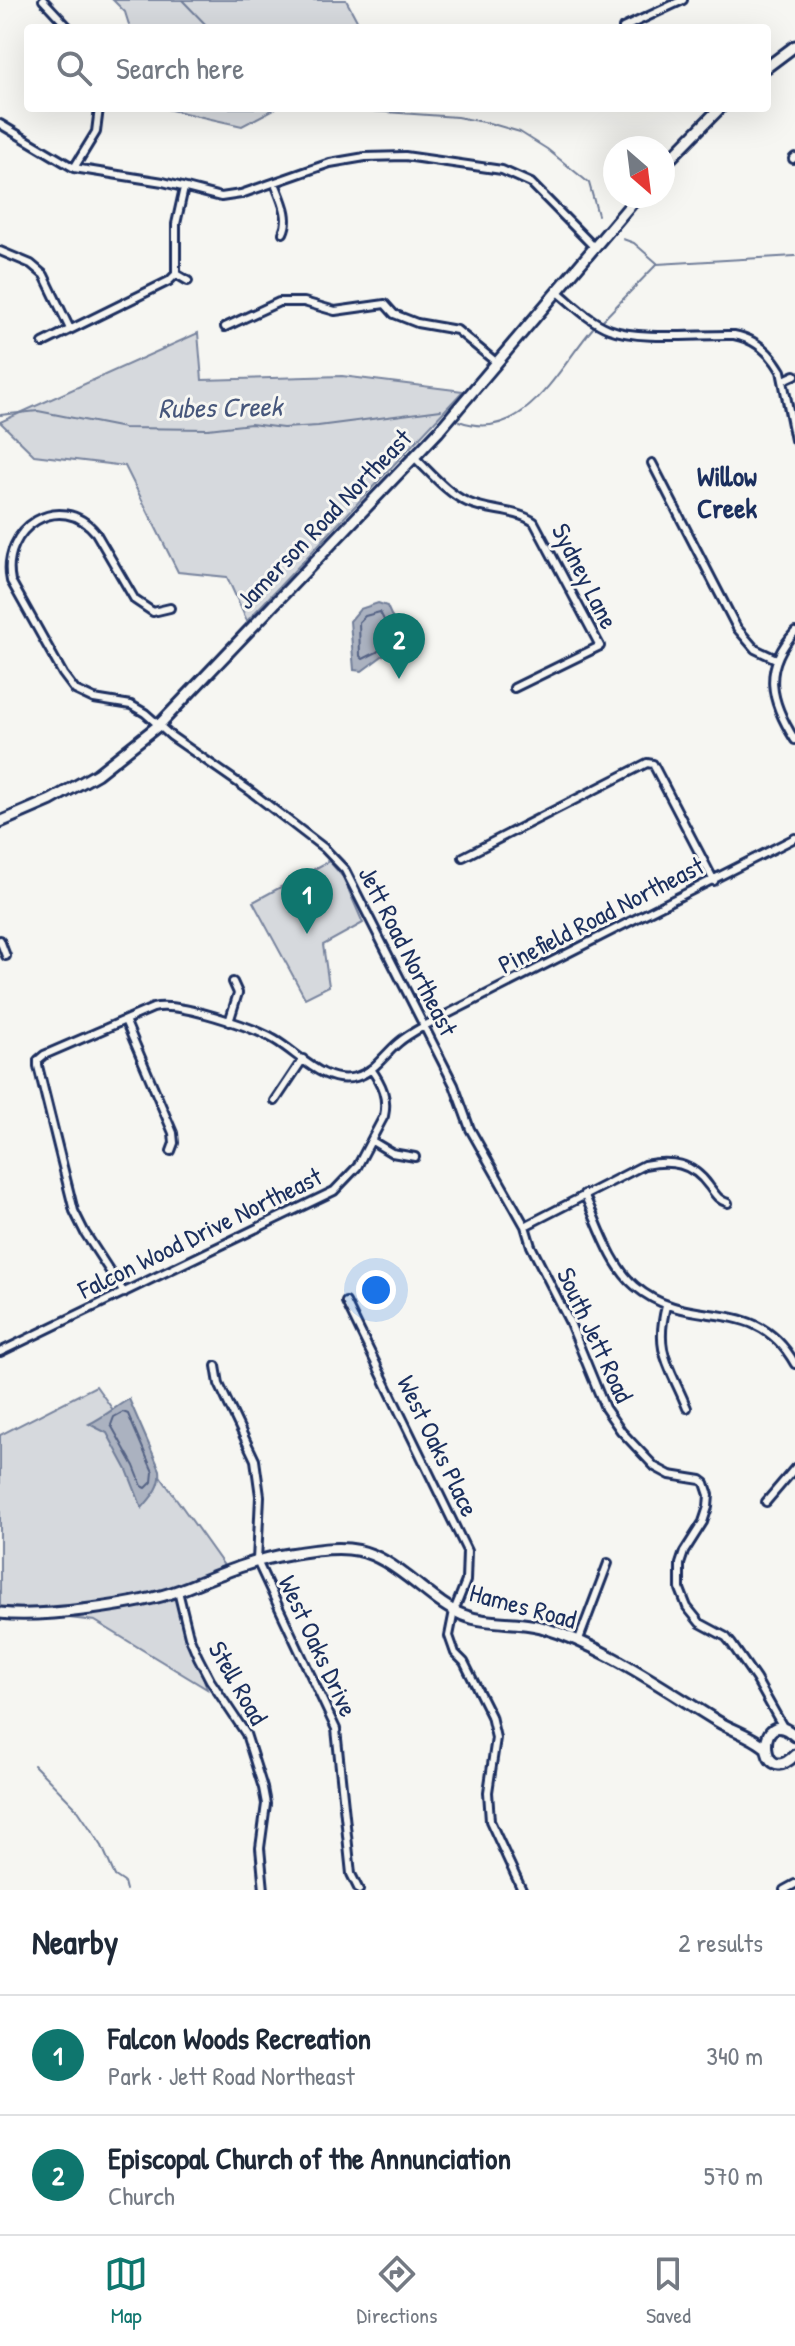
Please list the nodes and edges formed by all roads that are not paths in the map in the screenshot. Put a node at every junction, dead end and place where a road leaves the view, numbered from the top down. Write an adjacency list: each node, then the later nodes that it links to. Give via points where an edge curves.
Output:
1 (43, 0): 3 (street)
2 (683, 0): 4 (street)
3 (65, 24)
4 (632, 24)
5 (795, 46): 6 (street)
6 (771, 64)
7 (98, 112): 11 (street, via 96,132)
8 (716, 112): 10 (street)
9 (0, 124): 11 (street)
10 (675, 154)
11 (74, 168): 13 (street)
12 (275, 183): 13 (street, via 221,197); 15 (street, via 286,215); 16 (street, via 365,157 405,156 502,170 531,183)
13 (184, 188): 18 (street, via 176,224)
14 (628, 208): 16 (street, Jamerson Road Northeast)
15 (283, 233)
16 (595, 248): 20 (street, Jamerson Road Northeast)
17 (0, 251): 22 (street, via 44,275)
18 (176, 274): 19 (street); 22 (street)
19 (188, 281)
20 (558, 292): 24 (street, Jamerson Road Northeast); 26 (street, via 616,331 745,338 769,353)
21 (225, 327): 24 (street, via 279,302 335,311 385,304 394,314 417,323 457,330)
22 (70, 329): 23 (street)
23 (43, 343)
24 (497, 363): 28 (street, Jamerson Road Northeast)
25 (795, 375): 26 (street)
26 (784, 380): 27 (street)
27 (795, 440)
28 (414, 457): 33 (street, Sydney Lane, via 466,502 534,522 600,646); 34 (street, Jamerson Road Northeast)
29 (652, 463): 32 (street, via 737,628 755,649)
30 (170, 608): 34 (street, Jett Road Northeast, via 153,612 135,600 96,533 74,518 36,519 13,543 11,581 68,681 84,696 131,705)
31 (795, 632): 32 (street)
32 (776, 659): 35 (street, via 775,699)
33 (514, 688)
34 (159, 725): 36 (street, Jamerson Road Northeast, via 97,774); 45 (street, Jett Road Northeast, via 336,859)
35 (795, 740)
36 (0, 822)
37 (795, 838): 39 (street, Pinefield Road Northeast)
38 (463, 857): 39 (street, via 653,764)
39 (714, 881): 45 (street, Pinefield Road Northeast)
40 (0, 940): 41 (street)
41 (6, 956)
42 (233, 982): 44 (street, via 238,993)
43 (125, 1020): 44 (street, via 170,1005); 50 (street, via 173,1133); 56 (street, via 38,1060 74,1211)
44 (229, 1022): 46 (street, via 266,1035)
45 (424, 1026): 47 (street, Pinefield Road Northeast); 52 (street, Jett Road Northeast)
46 (303, 1059): 47 (street, via 338,1079); 48 (street)
47 (371, 1069): 49 (street, Falcon Wood Drive Northeast, via 386,1107)
48 (275, 1101)
49 (372, 1141): 51 (street, via 392,1153); 56 (street, Falcon Wood Drive Northeast, via 334,1191)
50 (171, 1151)
51 (415, 1157)
52 (497, 1176): 55 (street, South Jett Road)
53 (584, 1194): 54 (street, via 644,1165 666,1161 693,1171); 55 (street); 58 (street, via 633,1285)
54 (728, 1203)
55 (525, 1226): 71 (street, South Jett Road, via 613,1421 655,1467 705,1483 708,1507 684,1552 680,1589 700,1623 731,1643)
56 (124, 1293): 59 (street, Falcon Wood Drive Northeast)
57 (346, 1302): 68 (street, West Oaks Place, via 467,1551 466,1581)
58 (666, 1306): 60 (street, via 752,1322 769,1331); 62 (street, via 662,1353)
59 (0, 1352)
60 (795, 1364)
61 (216, 1366): 65 (street, via 219,1384 255,1460 260,1496)
62 (687, 1408)
63 (795, 1468): 64 (street)
64 (766, 1502)
65 (257, 1561): 67 (street, Hames Road); 68 (street, Hames Road, via 314,1550 363,1550); 81 (street, West Oaks Drive, via 336,1729 351,1874)
66 (608, 1563): 70 (street)
67 (178, 1591): 69 (street, Hames Road, via 101,1607); 80 (street, Stell Road, via 198,1657 246,1734 263,1788)
68 (454, 1611): 70 (street, Hames Road, via 538,1627); 82 (street, West Oaks Place, via 449,1636 491,1716 496,1738 488,1792 490,1821)
69 (0, 1613)
70 (578, 1642): 74 (street, Hames Road)
71 (774, 1713): 72 (street, South Jett Road); 73 (street, South Jett Road)
72 (771, 1733): 73 (street, Hames Road); 74 (street, Hames Road); 75 (street)
73 (792, 1733)
74 (750, 1736): 75 (street, Hames Road)
75 (765, 1747): 77 (street, Hames Road, via 774,1760)
76 (795, 1755): 77 (street)
77 (785, 1762): 78 (street)
78 (795, 1768)
79 (795, 1884): 83 (street)
80 (264, 1890)
81 (359, 1890)
82 (522, 1890)
83 (784, 1890)

